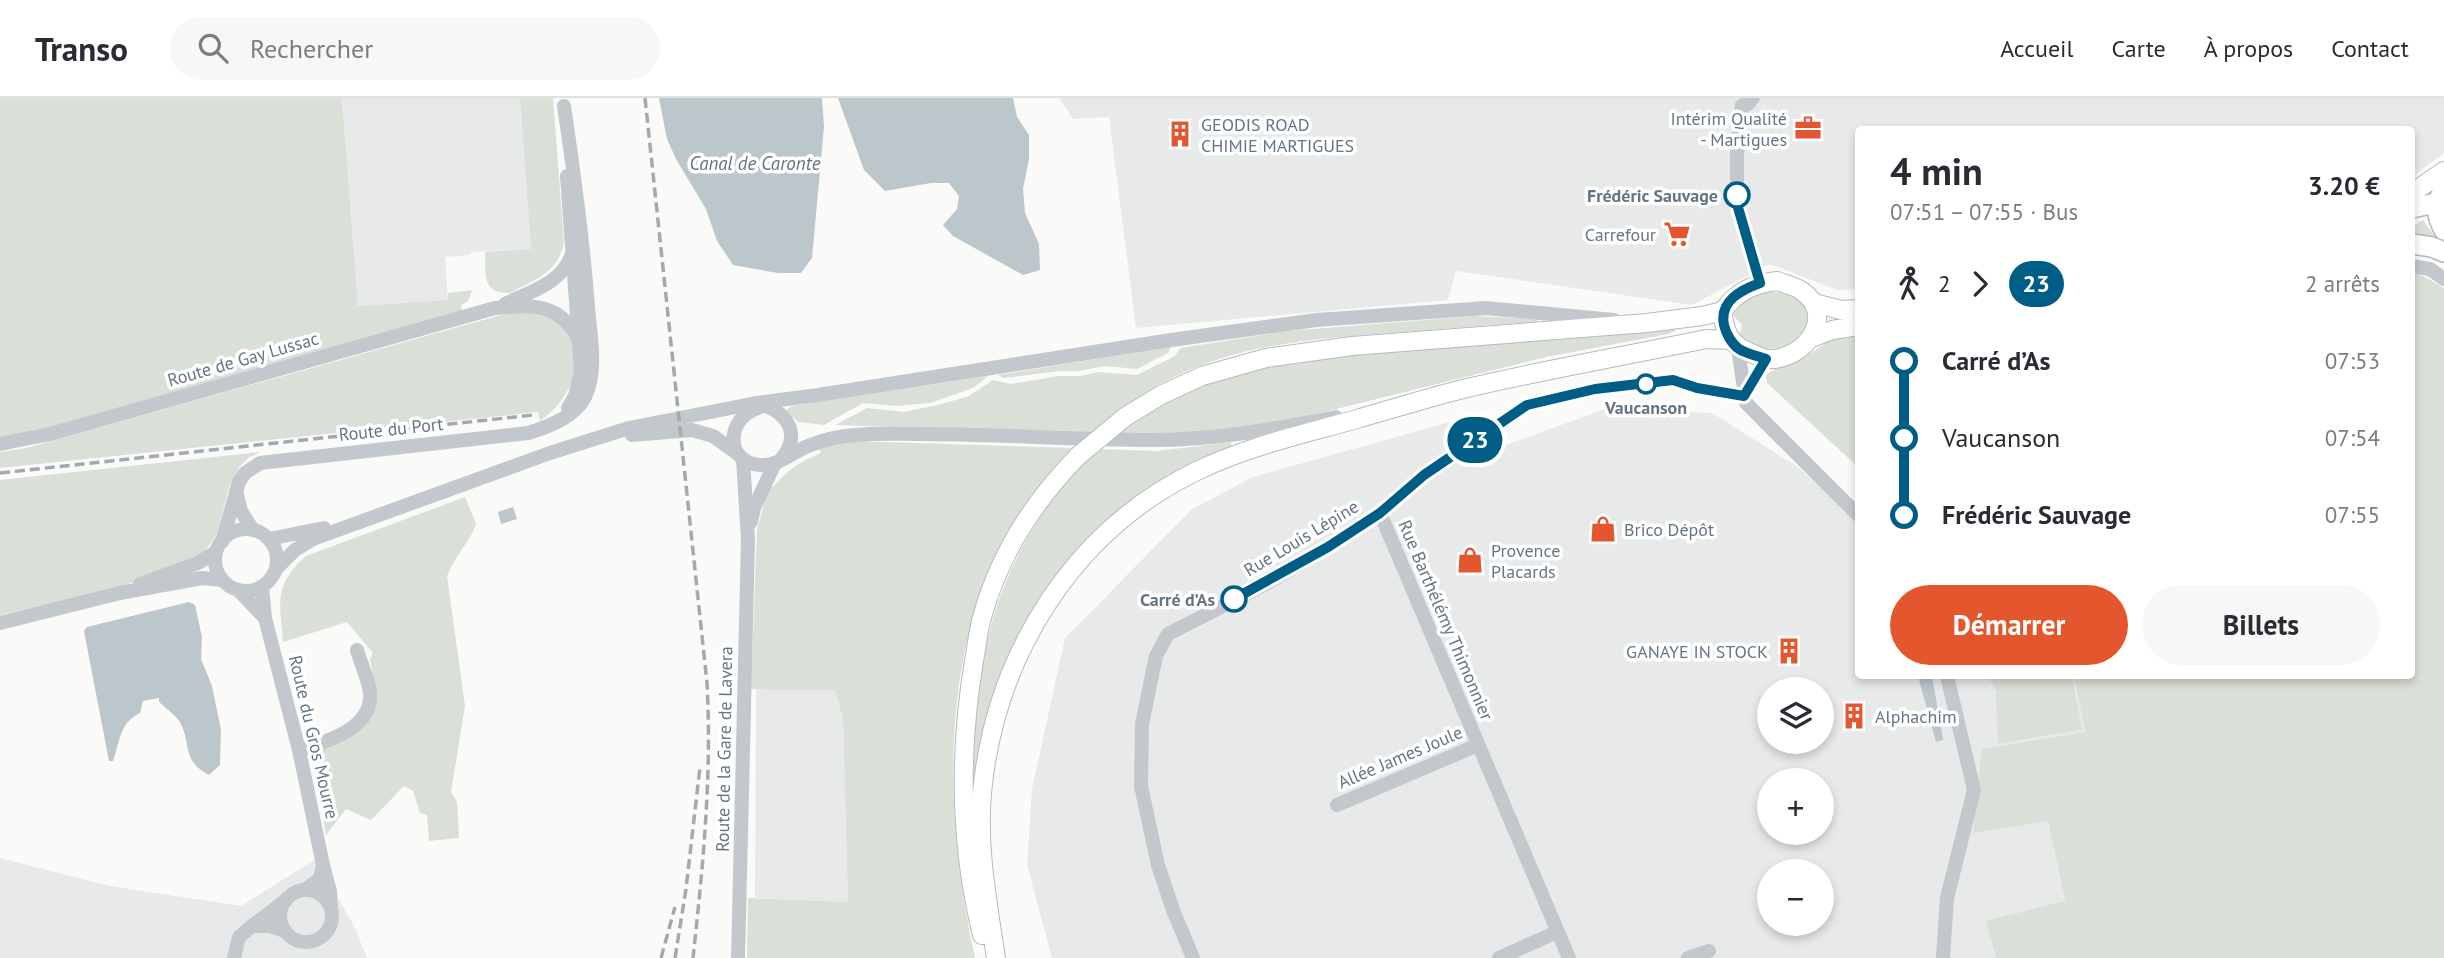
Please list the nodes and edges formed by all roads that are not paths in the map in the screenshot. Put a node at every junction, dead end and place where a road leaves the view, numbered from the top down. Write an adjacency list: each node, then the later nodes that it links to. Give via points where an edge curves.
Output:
1 (1743, 101): 14 (street, via 1737,204)
2 (564, 102): 11 (street, Route du Port); 16 (street, Route du Port, via 578,193)
3 (2444, 171): 4 (main road)
4 (2415, 191)
5 (2442, 199): 6 (highway); 7 (main road); 8 (highway, via 2437,215)
6 (2415, 207)
7 (2415, 218)
8 (2444, 230)
9 (2415, 244): 10 (highway)
10 (2444, 252)
11 (571, 255): 15 (street, Route de Gay Lussac, via 562,273); 16 (street, Route du Port)
12 (2415, 266): 13 (street, via 2430,269)
13 (2444, 279)
14 (1760, 283): 17 (main road, via 1777,281 1793,286); 21 (main road, via 1732,298)
15 (547, 284): 16 (street, Route de Gay Lussac, via 558,283); 18 (street, Route de Gay Lussac)
16 (579, 292): 19 (street, Route de Gay Lussac); 25 (street, Route du Port); 32 (street, Route du Port, via 592,360 589,382 579,406)
17 (1814, 303): 20 (main road); 24 (main road, via 1817,325)
18 (495, 308): 19 (street, Route de Gay Lussac); 34 (street, Route de Gay Lussac, via 50,434)
19 (550, 309): 25 (street, via 566,320)
20 (1855, 309)
21 (1723, 310): 22 (main road); 26 (main road, via 1726,332)
22 (1647, 323): 30 (street, via 1486,308 1317,320); 67 (main road, bridge, via 1352,346 1266,358 1202,376 1161,395 1125,417 1078,456 1017,534 982,615 967,715 964,792 971,883)
23 (1855, 326): 24 (main road)
24 (1812, 338): 27 (main road, via 1792,354)
25 (579, 339): 32 (street, Route du Port, via 579,383)
26 (1737, 351): 27 (main road); 28 (street, via 1732,378 1726,383); 29 (street); 31 (main road, via 1706,339)
27 (1766, 359): 29 (street)
28 (1673, 380): 29 (street, Rue Barthélémy Thimonnier); 40 (street, Rue Barthélémy Thimonnier, via 1595,389 1527,405 1424,475)
29 (1745, 400): 38 (street)
30 (761, 404): 33 (street, via 664,419); 35 (street, via 736,424 733,439); 36 (street, via 785,418 790,427 789,450)
31 (1410, 404): 36 (street, via 1255,433 1184,439 856,435 813,444); 68 (main road, via 1269,444 1198,471 1108,529 1059,585 1013,664 988,756 981,823)
32 (560, 420): 37 (street, Route du Port, via 528,433 260,463 245,473)
33 (596, 439): 35 (street, via 692,430 713,436); 39 (street)
34 (0, 444)
35 (741, 456): 36 (street, via 754,465); 43 (street, Route de la Gare de Lavera)
36 (778, 461): 43 (street, Route de la Gare de Lavera, via 754,508)
37 (236, 490): 41 (street, via 241,511); 44 (street, Route du Port)
38 (1855, 512)
39 (383, 513): 42 (street); 45 (street, via 313,539)
40 (1380, 513): 54 (street, Rue Barthélémy Thimonnier); 69 (street, Rue Louis Lépine, via 1266,583 1168,634 1156,656 1142,724 1141,786 1158,865)
41 (253, 530): 42 (street); 44 (street, via 235,532)
42 (269, 539): 45 (street, via 275,548)
43 (747, 540): 66 (street, Route de la Gare de Lavera)
44 (219, 547): 46 (street, via 215,562); 49 (street, via 198,563)
45 (276, 569): 47 (street)
46 (222, 580): 48 (street); 49 (street, via 202,578)
47 (262, 587): 48 (street); 50 (street, Route du Gros Mourre)
48 (238, 590): 50 (street, Route du Gros Mourre)
49 (120, 593): 51 (street)
50 (265, 618): 55 (street, Route du Gros Mourre)
51 (0, 623)
52 (357, 650): 55 (street, via 369,690 365,712 345,733)
53 (1948, 679): 73 (street, via 1974,790 1947,898)
54 (1478, 745): 56 (street, Allée James Joule); 63 (street, Rue Barthélémy Thimonnier)
55 (299, 750): 57 (street, Route du Gros Mourre)
56 (1337, 805)
57 (323, 865): 58 (street, via 320,879); 60 (street, Route du Gros Mourre)
58 (305, 890): 59 (street); 60 (street, via 320,894)
59 (285, 901): 61 (street); 62 (street, via 281,915)
60 (331, 907): 62 (street, via 328,931 314,940 298,940)
61 (251, 926): 62 (street); 65 (street, via 239,937)
62 (285, 931)
63 (1557, 932): 70 (street); 71 (street, Rue Barthélémy Thimonnier)
64 (1709, 951): 72 (street)
65 (234, 958)
66 (738, 958)
67 (988, 958)
68 (996, 958)
69 (1193, 958)
70 (1499, 958)
71 (1569, 958)
72 (1688, 958)
73 (1943, 958)

